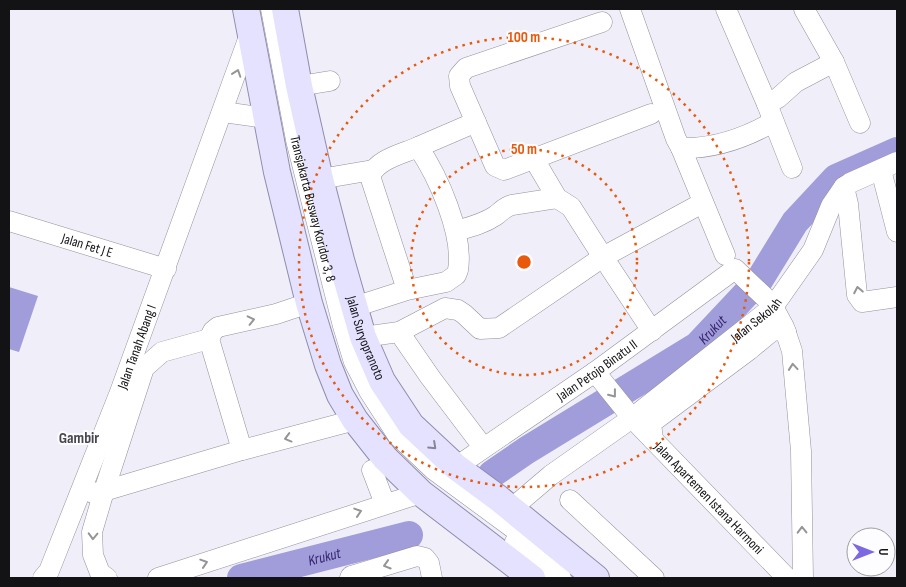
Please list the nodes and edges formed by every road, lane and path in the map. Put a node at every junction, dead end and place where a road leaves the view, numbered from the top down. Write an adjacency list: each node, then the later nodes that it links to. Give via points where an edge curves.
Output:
1 (246, 9): 9 (main road)
2 (257, 9): 68 (street, Transjakarta Busway Koridor 3, 8, via 290,173 346,372 369,414 419,470)
3 (271, 9): 69 (street, Transjakarta Busway Koridor 3, 8, via 283,81 310,198 343,326 354,362 369,392 398,436 434,470)
4 (285, 9): 12 (main road, Jalan Suryopranoto)
5 (630, 9): 20 (street)
6 (726, 9): 14 (street)
7 (804, 9): 10 (street)
8 (602, 22): 17 (street, via 466,68 459,76 460,86)
9 (250, 34): 13 (street, Jalan Tanah Abang I, one-way to 9); 16 (main road)
10 (834, 62): 14 (street, via 796,82 778,98); 18 (street)
11 (330, 81): 12 (street)
12 (299, 86): 25 (main road, Jalan Suryopranoto)
13 (223, 112): 16 (street); 34 (street, Jalan Tanah Abang I)
14 (770, 113): 20 (street, via 747,136 711,146); 23 (street)
15 (651, 114): 21 (street)
16 (266, 118): 38 (main road)
17 (476, 122): 19 (street); 21 (street, via 499,169)
18 (860, 123)
19 (418, 147): 24 (street, via 383,162); 30 (street, via 433,171)
20 (681, 148): 33 (street)
21 (534, 159): 27 (street)
22 (889, 166): 26 (street); 31 (street)
23 (792, 168)
24 (373, 170): 25 (street); 36 (street, via 371,182)
25 (320, 179): 40 (main road, Jalan Suryopranoto)
26 (844, 187): 37 (street, one-way to 26, via 862,302 857,295); 39 (street, Jalan Sekolah, via 831,206 813,250)
27 (557, 198): 30 (street, via 504,207 482,224); 32 (street, via 572,207)
28 (695, 207): 32 (street)
29 (9, 220): 34 (street, Jalan Fet J E)
30 (456, 231): 35 (street, via 459,264 456,275)
31 (897, 232)
32 (603, 258): 41 (street, via 498,328 480,329); 42 (street)
33 (733, 267): 39 (street); 42 (street, Jalan Petojo Binatu II)
34 (166, 269): 58 (street, Jalan Tanah Abang I)
35 (450, 280): 36 (street); 41 (street)
36 (407, 290): 40 (street)
37 (897, 297)
38 (309, 303): 46 (street, one-way to 38, via 218,328); 50 (main road, via 328,365)
39 (770, 303): 44 (street); 47 (street, Jalan Sekolah)
40 (354, 307): 45 (main road, Jalan Suryopranoto)
41 (458, 310): 43 (street, via 445,308)
42 (652, 331): 48 (street, Jalan Petojo Binatu II)
43 (399, 332): 45 (street); 52 (street)
44 (786, 332): 47 (street, via 772,331); 73 (street, one-way to 44, via 801,451 792,351)
45 (363, 337): 55 (main road, Jalan Suryopranoto, one-way to 55, via 382,381 411,425)
46 (209, 339): 53 (street); 56 (street, via 162,352 144,368)
47 (744, 342): 49 (street, Jalan Sekolah); 51 (street, via 651,423)
48 (597, 374): 49 (street, Jalan Apartemen Istana Harmoni, one-way to 49); 52 (street, Jalan Petojo Binatu II)
49 (631, 417): 51 (street, Jalan Apartemen Istana Harmoni); 60 (street, Jalan Sekolah, via 551,475)
50 (355, 420): 53 (street, one-way to 53); 57 (main road, via 385,458)
51 (653, 440): 72 (street, Jalan Apartemen Istana Harmoni)
52 (483, 447): 55 (street, Jalan Petojo Binatu II)
53 (242, 450): 56 (street)
54 (372, 470): 61 (street)
55 (463, 471): 60 (main road, Jalan Suryopranoto)
56 (104, 491): 58 (street); 63 (street, one-way to 63, via 92,532 93,555 100,573)
57 (424, 495): 61 (street); 67 (main road)
58 (79, 496): 62 (street, Jalan Tanah Abang I, via 49,571)
59 (570, 500): 71 (street)
60 (504, 503): 70 (main road, Jalan Suryopranoto)
61 (385, 504): 64 (street, one-way to 61)
62 (43, 578)
63 (107, 578)
64 (158, 578)
65 (350, 578): 66 (street, one-way to 65, via 429,563 422,556)
66 (432, 578)
67 (532, 578)
68 (560, 578)
69 (576, 578)
70 (596, 578)
71 (654, 578)
72 (787, 578)
73 (803, 578)

